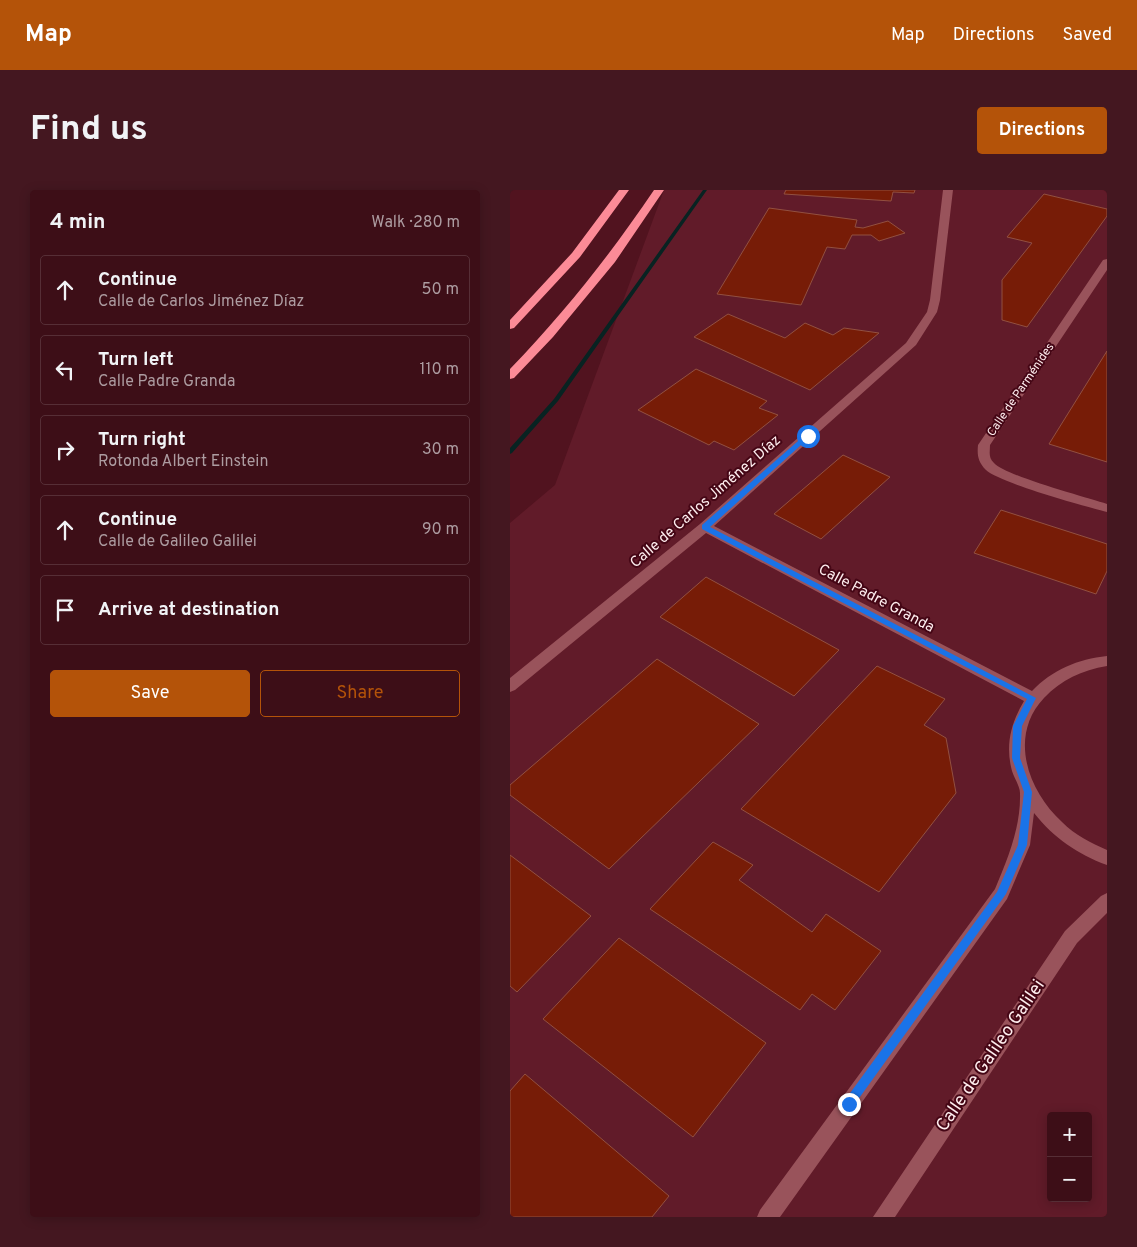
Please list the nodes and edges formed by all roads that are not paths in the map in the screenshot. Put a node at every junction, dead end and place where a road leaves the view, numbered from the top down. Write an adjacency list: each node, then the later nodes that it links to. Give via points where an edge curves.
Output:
1 (624, 190): 5 (highway, via 576,255)
2 (659, 190): 6 (highway, via 611,260)
3 (948, 190): 8 (street, Calle de Carlos Jiménez Díaz, via 935,300 932,312 910,345)
4 (1107, 262): 7 (street, Calle de Parménides, via 984,445 983,456 990,467 1007,476)
5 (510, 326)
6 (510, 376)
7 (1107, 508)
8 (705, 527): 10 (street, Calle de Carlos Jiménez Díaz); 11 (street, Calle Padre Granda)
9 (1107, 661): 11 (street, via 1059,675)
10 (510, 686)
11 (1032, 698): 12 (street, via 1018,726 1016,758)
12 (1028, 792): 13 (street, via 1050,822 1081,847); 15 (street, via 1022,845 1001,894)
13 (1107, 858)
14 (1107, 901): 16 (street, Calle de Galileo Galilei, via 1071,937)
15 (767, 1217)
16 (883, 1217)

